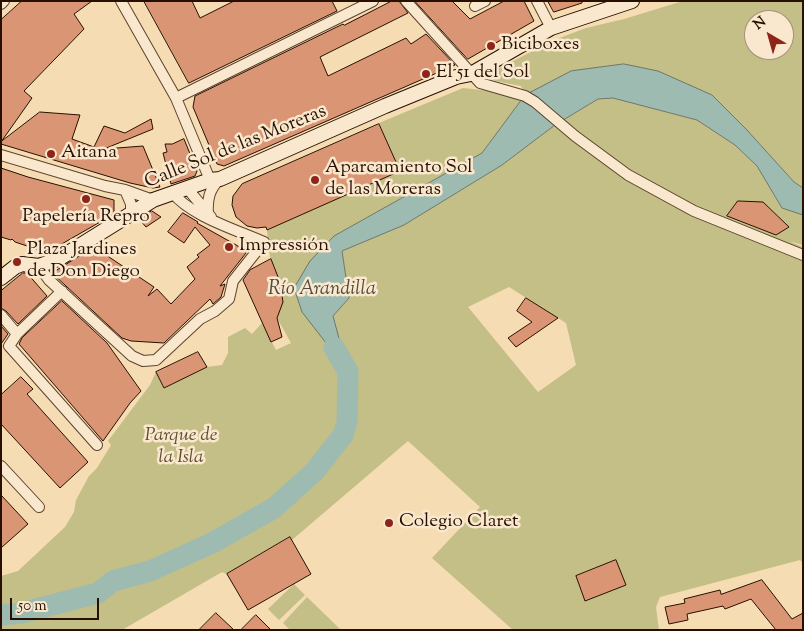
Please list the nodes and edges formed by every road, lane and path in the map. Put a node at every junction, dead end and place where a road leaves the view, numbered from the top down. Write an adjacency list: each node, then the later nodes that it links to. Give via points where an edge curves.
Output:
1 (4, 1): 7 (street)
2 (121, 1): 10 (street)
3 (373, 1): 10 (street)
4 (406, 1): 9 (street)
5 (537, 1): 8 (street)
6 (628, 2): 8 (street, Calle Sol de las Moreras)
7 (1, 4)
8 (551, 28): 9 (street, Calle Sol de las Moreras)
9 (471, 74): 12 (street, Calle Sol de las Moreras, via 385,106); 19 (street, via 480,83 535,102 628,175 694,211)
10 (176, 98): 12 (street)
11 (1, 155): 14 (street)
12 (215, 180): 13 (street, Calle Sol de las Moreras); 18 (street, via 207,205)
13 (187, 188): 15 (street, Calle Sol de las Moreras); 18 (street)
14 (125, 190): 16 (street); 17 (street, via 131,204)
15 (172, 192): 16 (street, Calle Sol de las Moreras); 18 (street, via 202,216)
16 (153, 200): 17 (street, Calle Sol de las Moreras)
17 (131, 215): 20 (street, Calle Sol de las Moreras, via 60,258)
18 (211, 217): 22 (street, via 264,242 233,280 229,299 200,320 160,358 151,362 132,356)
19 (803, 255)
20 (39, 266): 21 (street, Calle Sol de las Moreras, via 22,264); 22 (street)
21 (1, 278)
22 (62, 291): 24 (street)
23 (1, 315): 24 (street)
24 (17, 334): 25 (street, via 9,344 11,349)
25 (97, 445)
26 (1, 466): 27 (street)
27 (39, 507)

